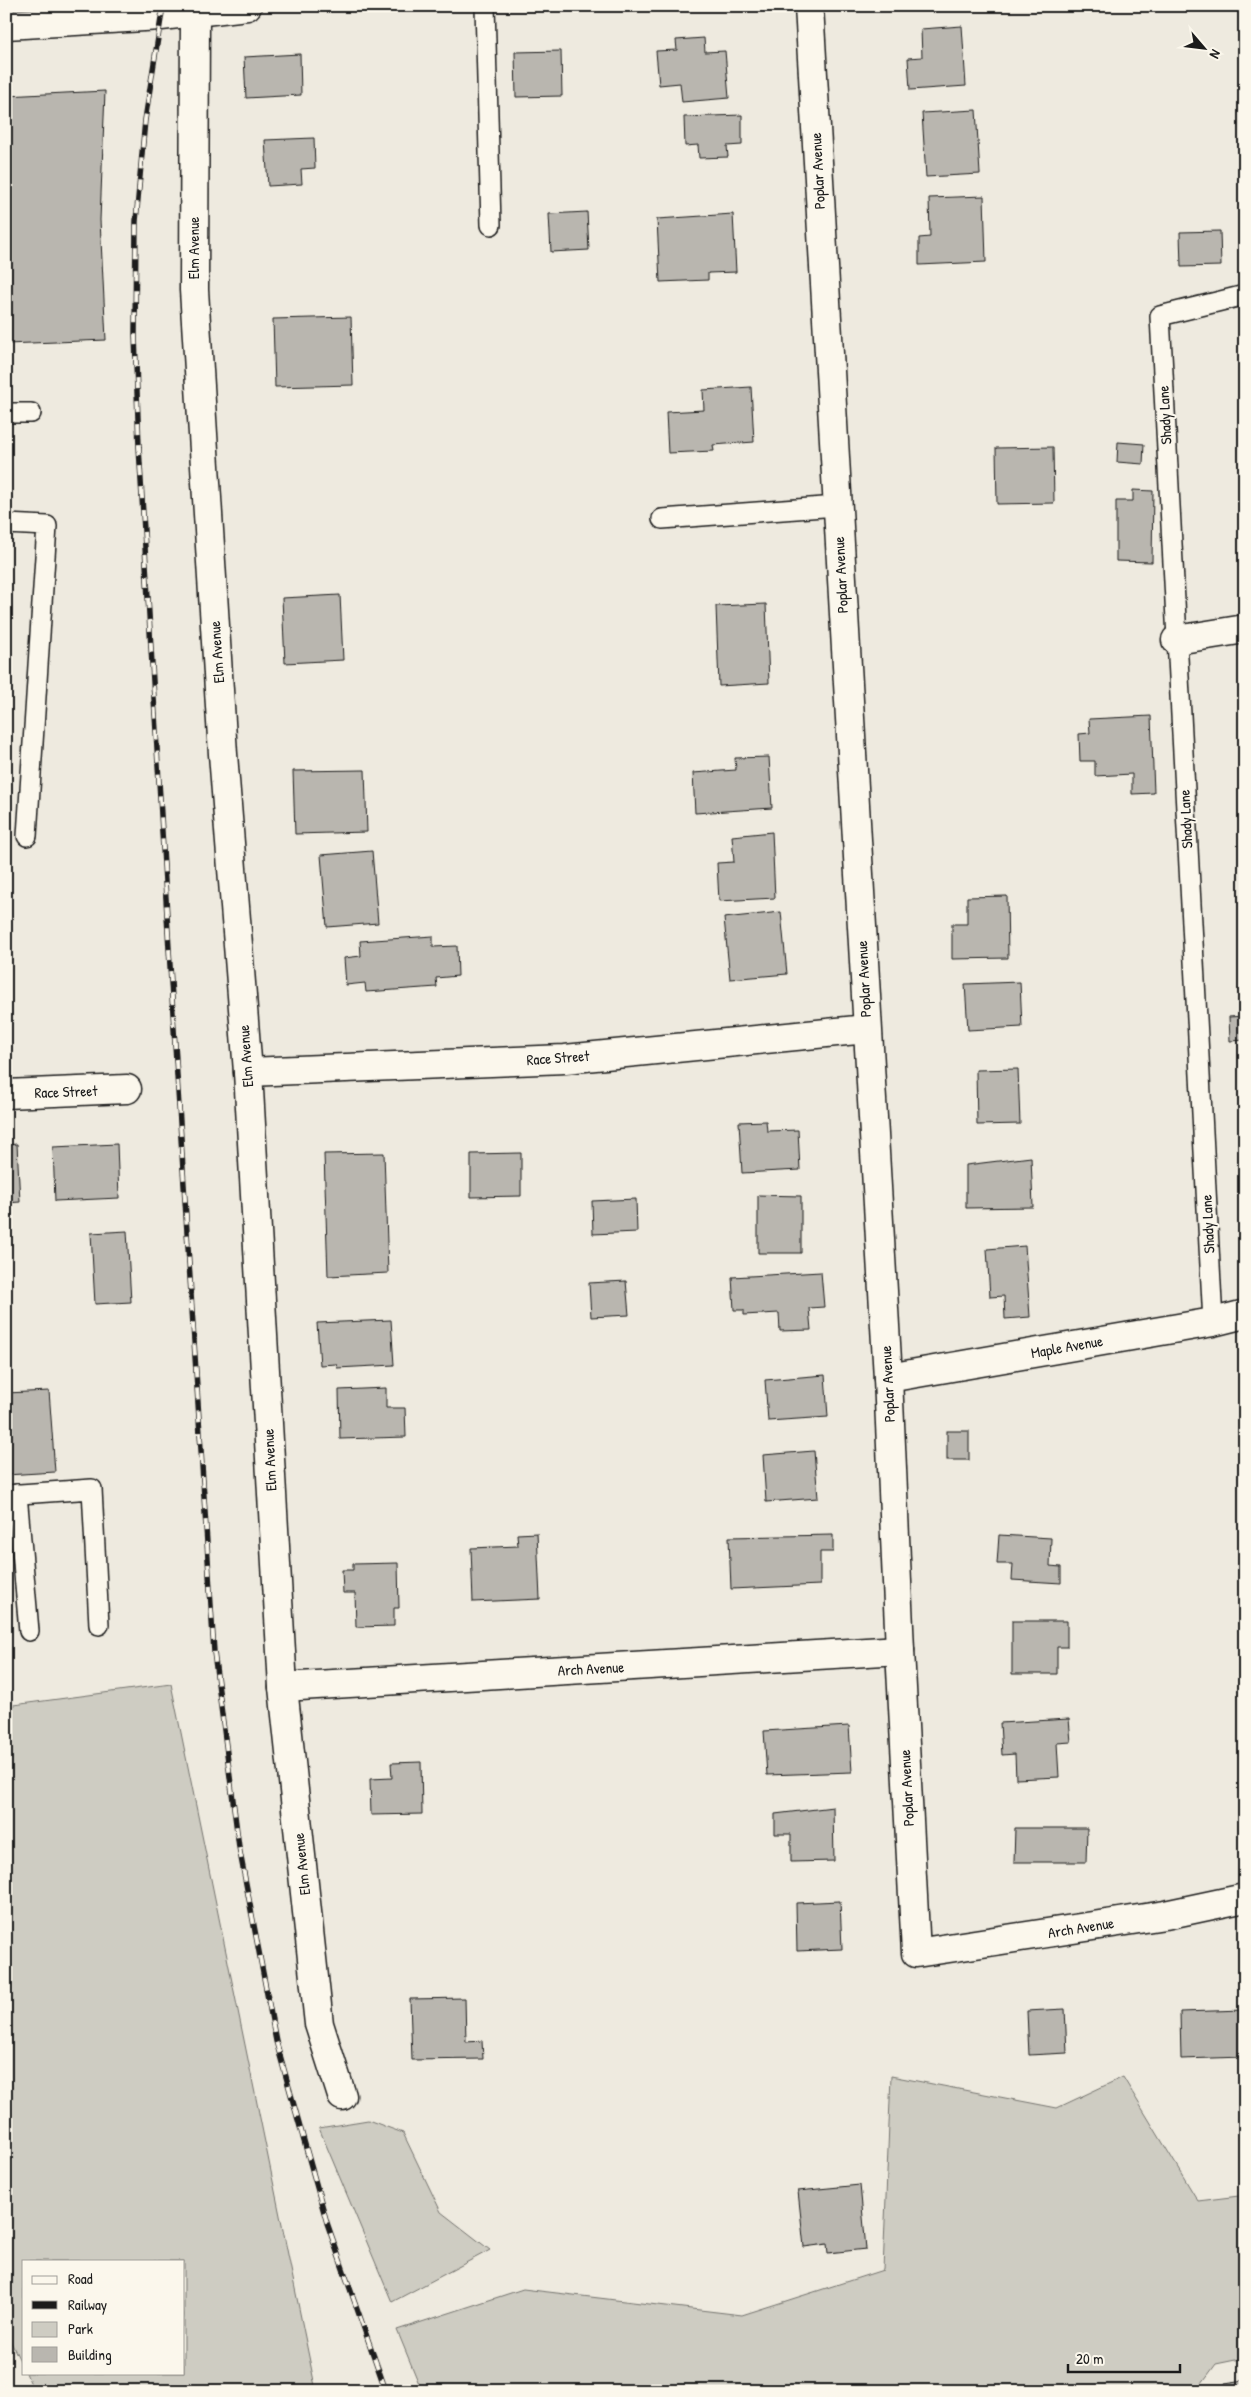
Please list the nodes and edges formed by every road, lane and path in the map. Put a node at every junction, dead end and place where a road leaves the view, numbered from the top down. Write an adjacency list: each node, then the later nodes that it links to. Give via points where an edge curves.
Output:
1 (247, 6): 4 (street)
2 (485, 6): 7 (lane)
3 (809, 6): 11 (street, Poplar Avenue)
4 (195, 11): 5 (street, via 161,16); 18 (street, Elm Avenue, via 194,290 223,754)
5 (113, 12): 6 (street)
6 (6, 25)
7 (491, 225)
8 (1245, 296): 15 (lane, Shady Lane, via 1160,316)
9 (6, 413): 10 (lane)
10 (31, 413)
11 (837, 506): 12 (lane); 17 (street, Poplar Avenue)
12 (662, 519)
13 (6, 524): 16 (lane, via 47,526)
14 (1245, 629): 15 (street)
15 (1176, 640): 22 (lane, Shady Lane)
16 (27, 836)
17 (866, 1029): 18 (street, Race Street, via 565,1058); 23 (street, Poplar Avenue)
18 (248, 1072): 28 (street, Elm Avenue)
19 (127, 1089): 20 (street, Race Street)
20 (6, 1094)
21 (1245, 1314): 22 (street, Maple Avenue)
22 (1213, 1322): 23 (street, Maple Avenue)
23 (888, 1378): 27 (street, Poplar Avenue)
24 (12, 1495): 25 (lane, via 92,1489); 26 (lane)
25 (99, 1625)
26 (29, 1631)
27 (900, 1650): 28 (street, Arch Avenue); 30 (street, Poplar Avenue)
28 (283, 1687): 31 (street, Elm Avenue, via 319,2024)
29 (1245, 1898): 30 (street, Arch Avenue, via 1165,1915)
30 (916, 1953)
31 (342, 2096)

